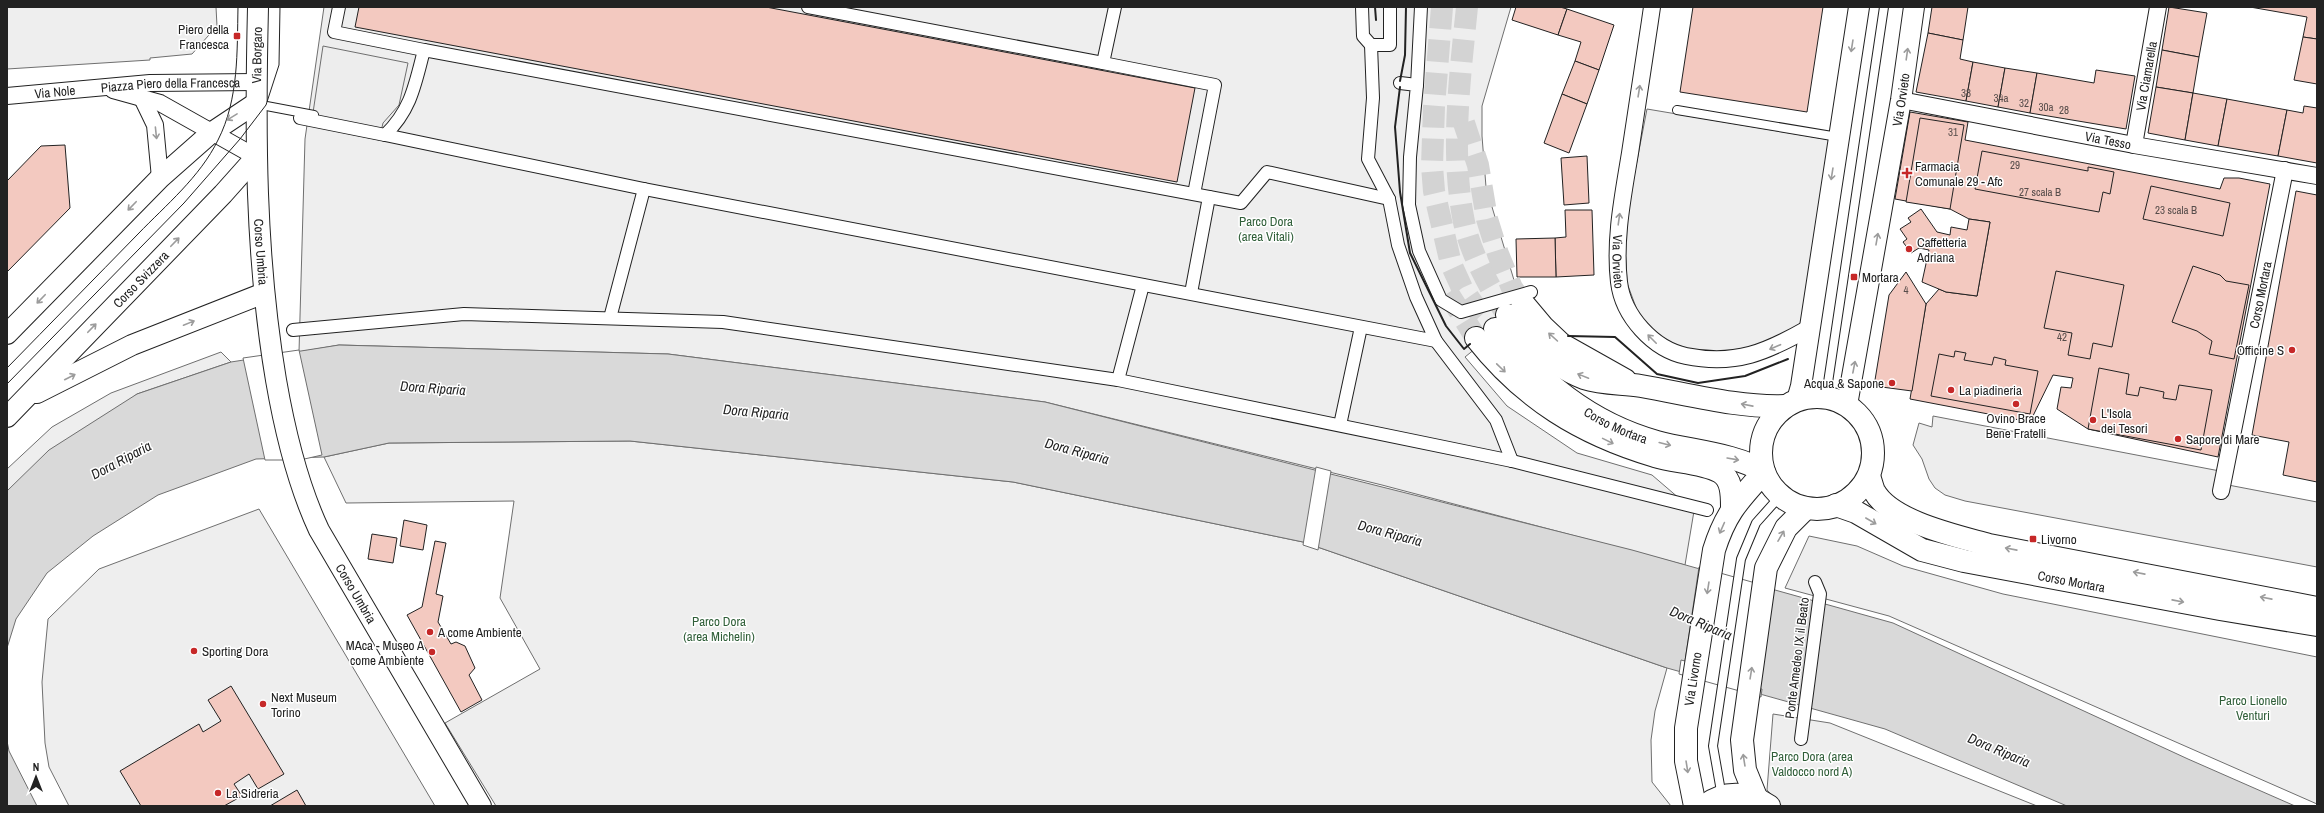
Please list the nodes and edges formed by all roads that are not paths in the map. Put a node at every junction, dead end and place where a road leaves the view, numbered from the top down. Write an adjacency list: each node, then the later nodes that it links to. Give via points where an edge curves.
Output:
1 (258, 7): 16 (street, Via Borgaro)
2 (339, 7): 14 (street, via 334,32)
3 (808, 7): 15 (street)
4 (1115, 7): 15 (street)
5 (1362, 7): 13 (street, via 1363,36)
6 (1390, 7): 13 (street, via 1390,45)
7 (1421, 7): 18 (street)
8 (1652, 7): 45 (street, Via Orvieto, one-way to 8, via 1777,346 1751,355 1724,360 1703,359 1679,354 1658,345 1642,329 1628,309 1619,283 1618,224)
9 (1859, 7): 29 (street, one-way to 29)
10 (1884, 7): 50 (lane)
11 (1914, 7): 22 (street, Via Orvieto, one-way to 11)
12 (2158, 7): 30 (street, Via Ciamarella)
13 (1371, 46): 38 (street, via 1373,98 1368,159)
14 (424, 50): 28 (street, via 412,96 403,116); 36 (street)
15 (1103, 63): 36 (street, via 1215,86)
16 (256, 82): 19 (street, Piazza Piero della Francesca, via 150,82); 23 (street, Via Borgaro)
17 (1400, 83): 18 (street)
18 (1417, 86): 42 (street, via 1410,157 1409,205 1419,251 1441,300 1461,312)
19 (102, 88): 20 (street, Via Nole); 21 (street, Piazza Piero della Francesca)
20 (7, 96)
21 (142, 98): 27 (street, Piazza Piero della Francesca, via 160,103); 34 (street, Piazza Piero della Francesca, one-way to 34, via 155,125)
22 (1901, 100): 30 (street, Via Tesso); 53 (street, Via Orvieto, one-way to 22)
23 (256, 103): 26 (lane); 27 (street, Piazza Piero della Francesca, one-way to 27); 31 (street, Piazza Piero della Francesca)
24 (1677, 110): 29 (lane)
25 (300, 118): 28 (street)
26 (372, 126)
27 (210, 133): 31 (street, Piazza Piero della Francesca); 34 (street, Piazza Piero della Francesca)
28 (385, 135): 35 (street)
29 (1838, 137): 45 (street, one-way to 45)
30 (2134, 145): 32 (street, Via Tesso)
31 (256, 157): 40 (street, Corso Umbria); 51 (street, Corso Svizzera, one-way to 31)
32 (2285, 170): 33 (street, Via Tesso); 59 (street, Corso Mortara)
33 (2317, 176)
34 (160, 178): 47 (street, one-way to 47)
35 (644, 189): 39 (street); 43 (street)
36 (1194, 194): 37 (street)
37 (1209, 197): 38 (street, via 1241,203 1267,172); 41 (street)
38 (1389, 199): 48 (street, via 1398,245 1416,297)
39 (1143, 284): 41 (street); 49 (street)
40 (264, 293): 51 (street, Corso Svizzera, one-way to 40, via 132,345); 71 (street, Corso Umbria, via 270,347 284,422 299,482 319,530)
41 (1191, 293): 44 (street)
42 (1506, 315): 52 (main road, one-way to 42, via 1758,407 1583,378 1550,359 1525,338); 57 (main road, Corso Mortara, one-way to 57, via 1545,381 1577,407 1655,442 1744,461); 62 (main road, one-way to 62, via 1497,364 1527,392 1563,418 1613,443 1657,457 1720,472 1729,484)
43 (610, 318): 46 (street, via 464,314); 49 (street, via 723,322)
44 (1361, 327): 48 (street); 55 (street)
45 (1809, 328): 52 (street)
46 (293, 330)
47 (7, 334)
48 (1436, 341): 56 (street, via 1496,420)
49 (1118, 380): 55 (street)
50 (1826, 396): 52 (main road, via 1810,397); 53 (main road)
51 (23, 400): 54 (street, Corso Svizzera)
52 (1791, 403): 57 (main road, via 1776,414 1762,442)
53 (1847, 405): 58 (main road, via 1859,418 1867,433 1872,459)
54 (7, 417)
55 (1340, 425): 56 (street)
56 (1512, 461): 64 (street)
57 (1764, 472): 60 (main road); 62 (main road, Via Livorno)
58 (1870, 476): 61 (main road, via 1856,493); 66 (main road, Corso Mortara, one-way to 58, via 1954,536 1925,527 1890,508 1874,491)
59 (2221, 491)
60 (1781, 495): 63 (main road); 69 (lane, via 1756,523 1743,549 1713,746)
61 (1836, 505): 63 (main road); 67 (main road, Corso Mortara, one-way to 67, via 1856,512 1922,550 1964,561)
62 (1732, 507): 72 (main road, Via Livorno, one-way to 72, via 1714,550 1690,698 1685,748)
63 (1805, 509): 70 (main road, one-way to 63, via 1745,770 1742,732 1766,568 1786,528)
64 (1707, 510)
65 (1815, 582): 68 (street, Ponte Amedeo IX il Beato, via 1820,594)
66 (2317, 608)
67 (2317, 625)
68 (1801, 739)
69 (1713, 801): 70 (main road, via 1734,794)
70 (1762, 802)
71 (481, 806)
72 (1695, 806)

